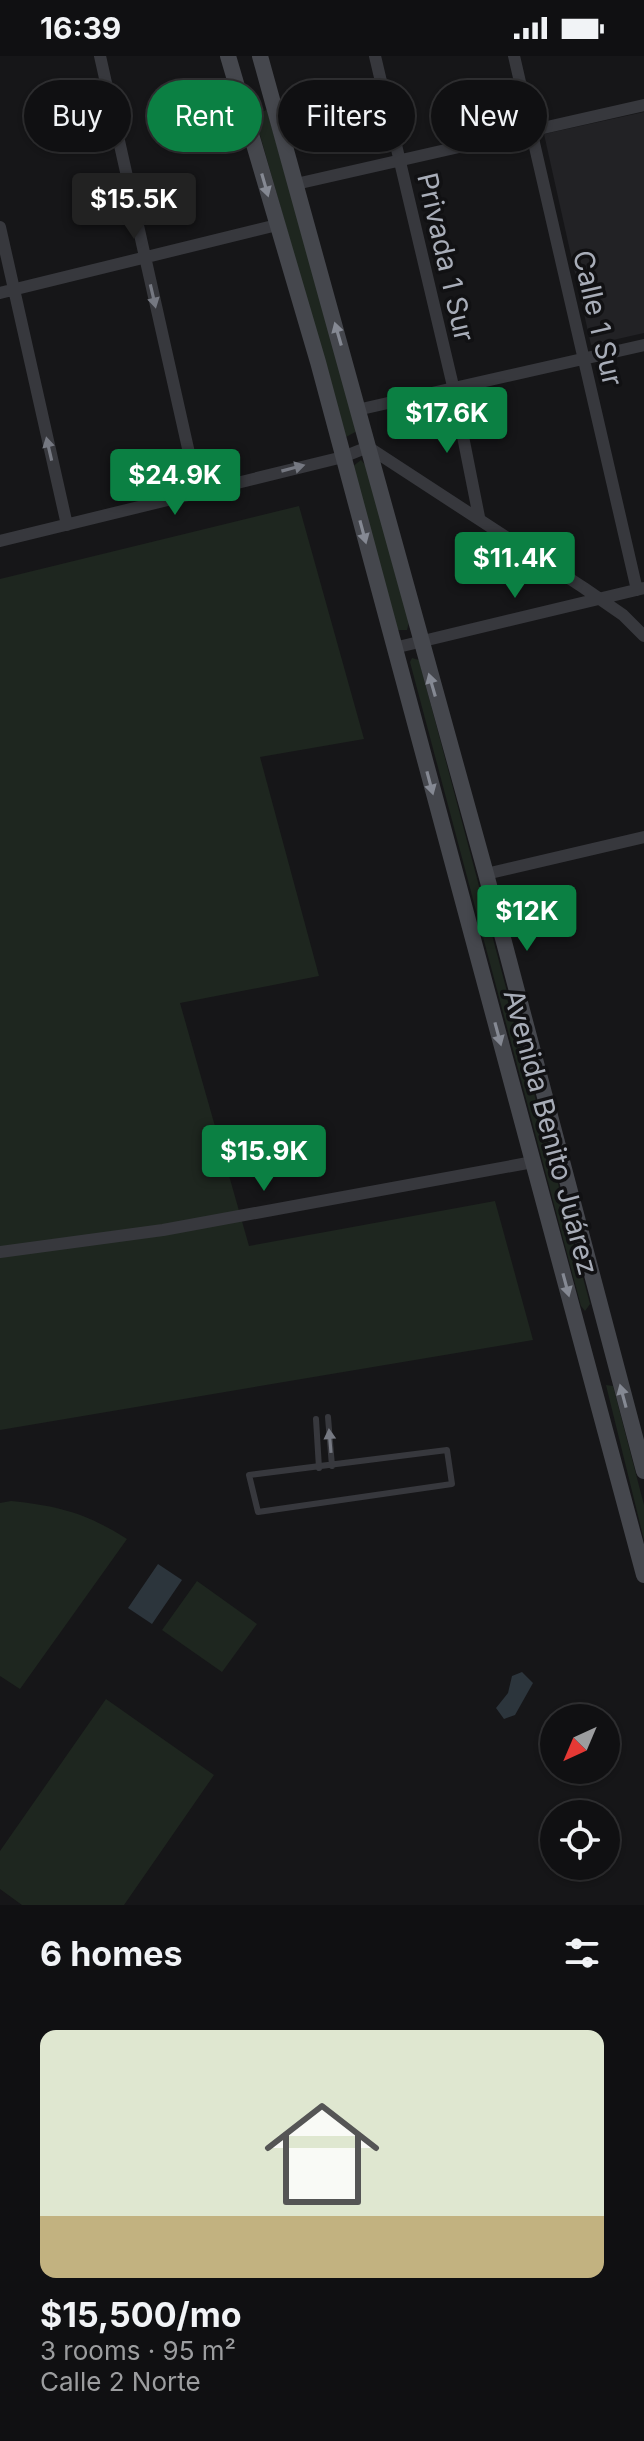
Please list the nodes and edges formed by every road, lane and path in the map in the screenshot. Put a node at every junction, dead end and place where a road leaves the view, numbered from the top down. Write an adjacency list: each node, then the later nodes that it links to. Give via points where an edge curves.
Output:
1 (100, 56): 19 (street)
2 (228, 56): 6 (main road, Avenida Benito Juárez)
3 (260, 56): 8 (main road, Avenida Benito Juárez)
4 (375, 56): 15 (street, Privada 1 Sur)
5 (514, 56): 7 (street, Calle 1 Sur)
6 (235, 80)
7 (519, 80)
8 (271, 95): 9 (main road); 16 (main road, Avenida Benito Juárez)
9 (262, 102)
10 (644, 105): 11 (street)
11 (547, 129)
12 (256, 152): 17 (main road, Avenida Benito Juárez, one-way to 17)
13 (437, 152): 15 (street)
14 (535, 152): 23 (street, Calle 1 Sur)
15 (398, 160): 16 (street); 24 (street, Privada 1 Sur)
16 (296, 184): 25 (main road, Avenida Benito Juárez, one-way to 16)
17 (277, 225): 19 (street); 27 (main road, Avenida Benito Juárez)
18 (0, 227): 20 (street)
19 (144, 257): 20 (street); 28 (street, one-way to 28)
20 (15, 289): 21 (street); 30 (street, one-way to 20)
21 (0, 293)
22 (644, 345): 23 (street)
23 (582, 359): 24 (street); 32 (street, Calle 1 Sur)
24 (453, 386): 25 (street); 29 (street, Privada 1 Sur)
25 (357, 410): 26 (main road, Avenida Benito Juárez)
26 (368, 447): 27 (street); 29 (street); 35 (main road, Avenida Benito Juárez)
27 (343, 457): 28 (street, one-way to 27); 36 (main road, Avenida Benito Juárez, one-way to 36)
28 (198, 493): 30 (street)
29 (479, 517): 33 (street)
30 (67, 525): 31 (street)
31 (0, 541)
32 (640, 589): 33 (street)
33 (599, 598): 34 (street); 35 (street)
34 (644, 636)
35 (420, 642): 36 (street); 38 (main road, Avenida Benito Juárez, one-way to 35)
36 (394, 648): 39 (main road, Avenida Benito Juárez, one-way to 39)
37 (644, 837): 38 (street)
38 (486, 874): 45 (main road, Avenida Benito Juárez, one-way to 38)
39 (533, 1162): 40 (street, via 163,1230); 46 (main road, Avenida Benito Juárez, one-way to 46)
40 (0, 1252)
41 (328, 1417): 43 (lane, one-way to 41)
42 (316, 1419): 44 (lane)
43 (332, 1466): 44 (lane); 44 (lane, via 447,1450 452,1484 258,1512 249,1475)
44 (319, 1468)
45 (644, 1471)
46 (644, 1575)

